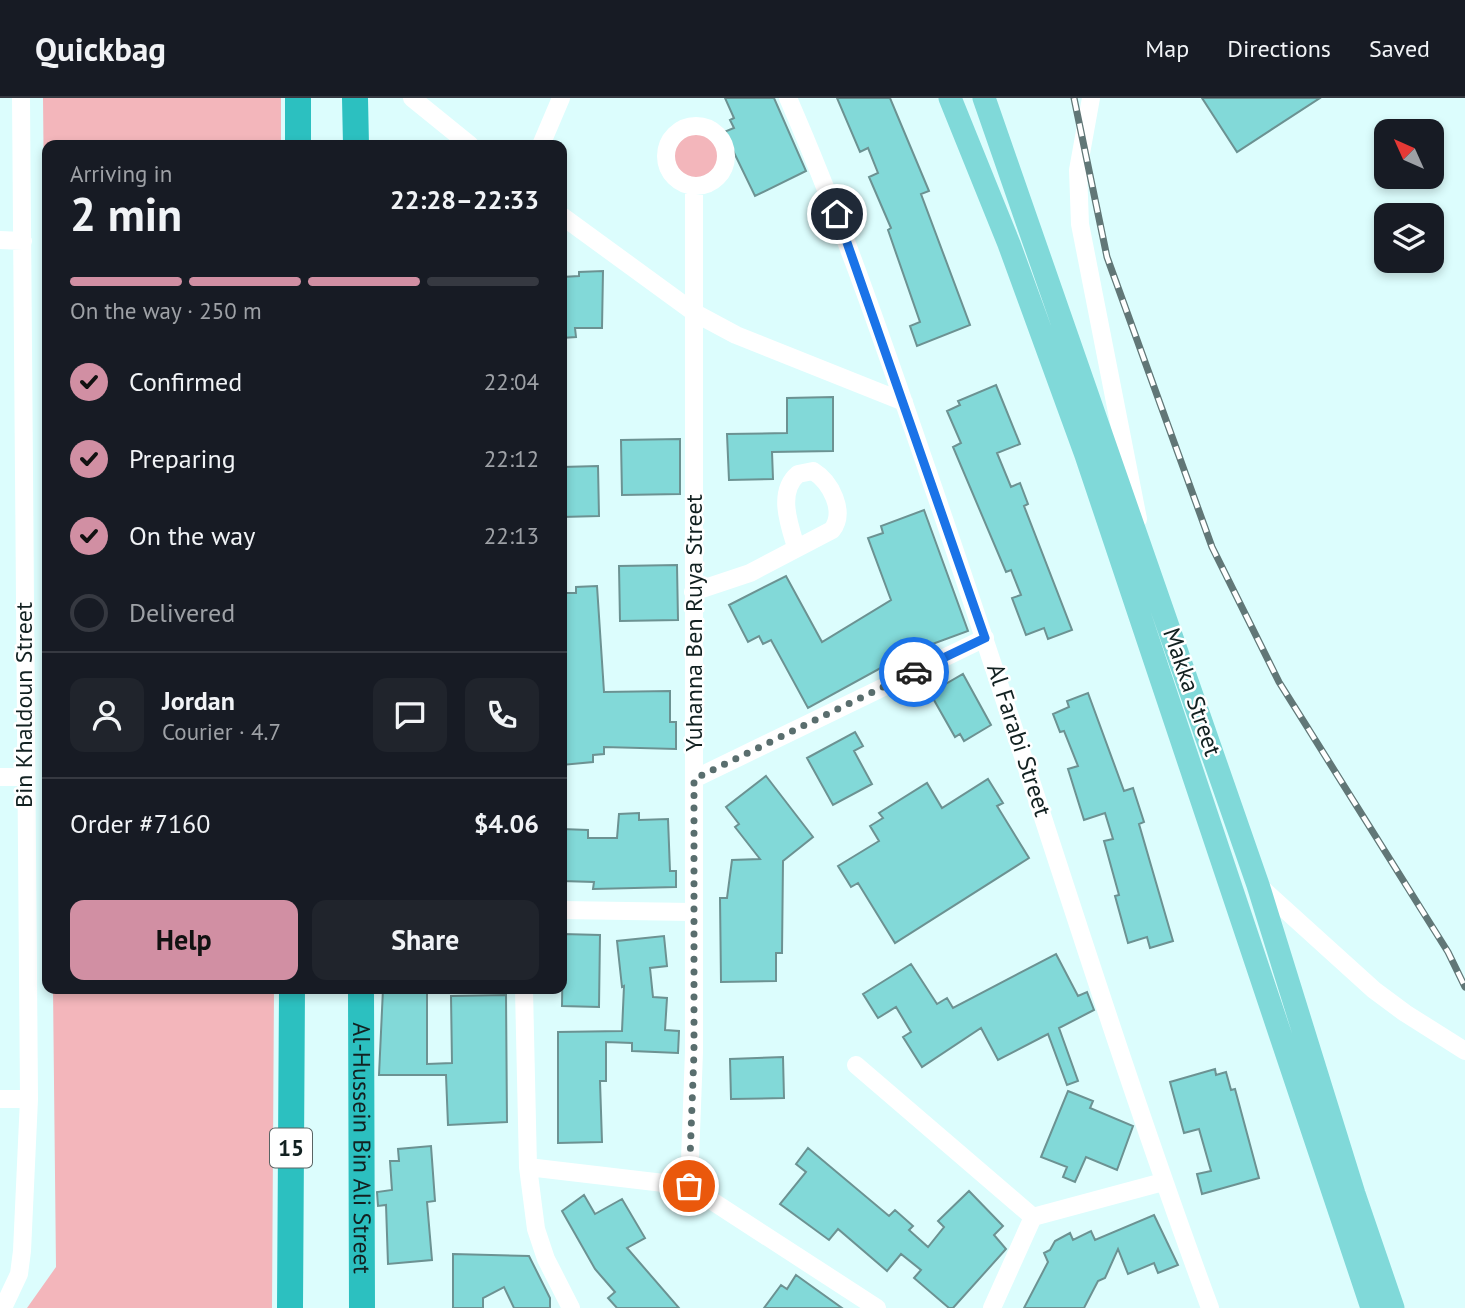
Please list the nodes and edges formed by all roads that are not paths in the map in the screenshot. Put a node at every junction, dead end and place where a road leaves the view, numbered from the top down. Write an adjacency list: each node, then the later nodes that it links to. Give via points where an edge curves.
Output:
1 (21, 98): 17 (street, Bin Khaldoun Street)
2 (298, 98): 10 (highway)
3 (412, 98): 12 (street)
4 (561, 98): 13 (street)
5 (788, 98): 19 (street, Al Farabi Street, via 827,189)
6 (950, 98): 48 (main road, Makka Street, via 1089,465)
7 (984, 98): 20 (main road, Makka Street)
8 (1091, 98): 20 (street, via 1078,170 1080,223)
9 (358, 104): 11 (highway)
10 (298, 140)
11 (356, 140)
12 (464, 140)
13 (543, 140)
14 (694, 186): 18 (street, Yuhanna Ben Ruya Street)
15 (567, 220): 18 (street)
16 (0, 240): 17 (street)
17 (23, 241): 25 (street, Bin Khaldoun Street)
18 (695, 313): 19 (street, via 736,335); 22 (street, Yuhanna Ben Ruya Street)
19 (904, 402): 23 (street, Al Farabi Street)
20 (1142, 546): 27 (main road, Makka Street)
21 (796, 547): 22 (street, via 750,573)
22 (693, 592): 26 (street, Yuhanna Ben Ruya Street)
23 (985, 638): 26 (street); 38 (street, Al Farabi Street)
24 (0, 776): 25 (street)
25 (24, 778): 36 (street, Bin Khaldoun Street)
26 (694, 779): 29 (street, Yuhanna Ben Ruya Street)
27 (1258, 885): 33 (street, via 1374,990); 49 (main road, Makka Street)
28 (567, 910): 29 (street)
29 (692, 912): 39 (street, Yuhanna Ben Ruya Street, via 694,1052)
30 (292, 994): 42 (highway, 15)
31 (362, 994): 43 (highway, Al-Hussein Bin Ali Street)
32 (524, 994): 37 (street)
33 (1465, 1051)
34 (856, 1065): 40 (street)
35 (0, 1099): 36 (street)
36 (29, 1099): 41 (street, Bin Khaldoun Street, via 21,1262)
37 (528, 1167): 39 (street); 44 (street, via 536,1229)
38 (1163, 1182): 40 (street); 47 (street, Al Farabi Street)
39 (689, 1186): 45 (street)
40 (1033, 1217): 46 (street)
41 (3, 1308)
42 (290, 1308)
43 (362, 1308)
44 (572, 1308)
45 (877, 1308)
46 (992, 1308)
47 (1210, 1308)
48 (1372, 1308)
49 (1393, 1308)

